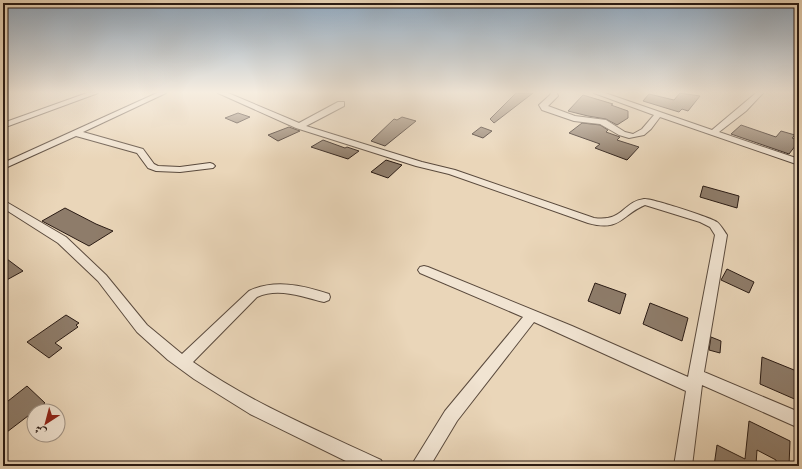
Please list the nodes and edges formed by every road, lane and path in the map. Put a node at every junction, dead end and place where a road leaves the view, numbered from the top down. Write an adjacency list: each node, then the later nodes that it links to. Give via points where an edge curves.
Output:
1 (34, 115): 9 (street)
2 (115, 115): 12 (street)
3 (273, 115): 10 (street)
4 (320, 115): 10 (street)
5 (567, 115): 6 (street, via 583,120 600,121 633,136 648,127)
6 (657, 115)
7 (661, 115): 11 (street)
8 (736, 115): 11 (street)
9 (3, 126)
10 (299, 126): 21 (street, via 452,172 604,224 615,222 645,202 688,214 714,225 721,235)
11 (714, 132): 13 (street)
12 (76, 133): 14 (street); 15 (street, via 140,151 154,167 176,170)
13 (799, 162)
14 (3, 166)
15 (210, 166)
16 (3, 203): 20 (street, via 62,240 106,283 147,333)
17 (424, 270): 19 (street)
18 (324, 297): 20 (street, via 276,288 258,291)
19 (532, 315): 21 (street); 24 (street, via 451,416)
20 (183, 363): 23 (street, via 214,385)
21 (696, 381): 22 (street); 25 (street)
22 (799, 420)
23 (375, 466)
24 (420, 466)
25 (683, 466)

